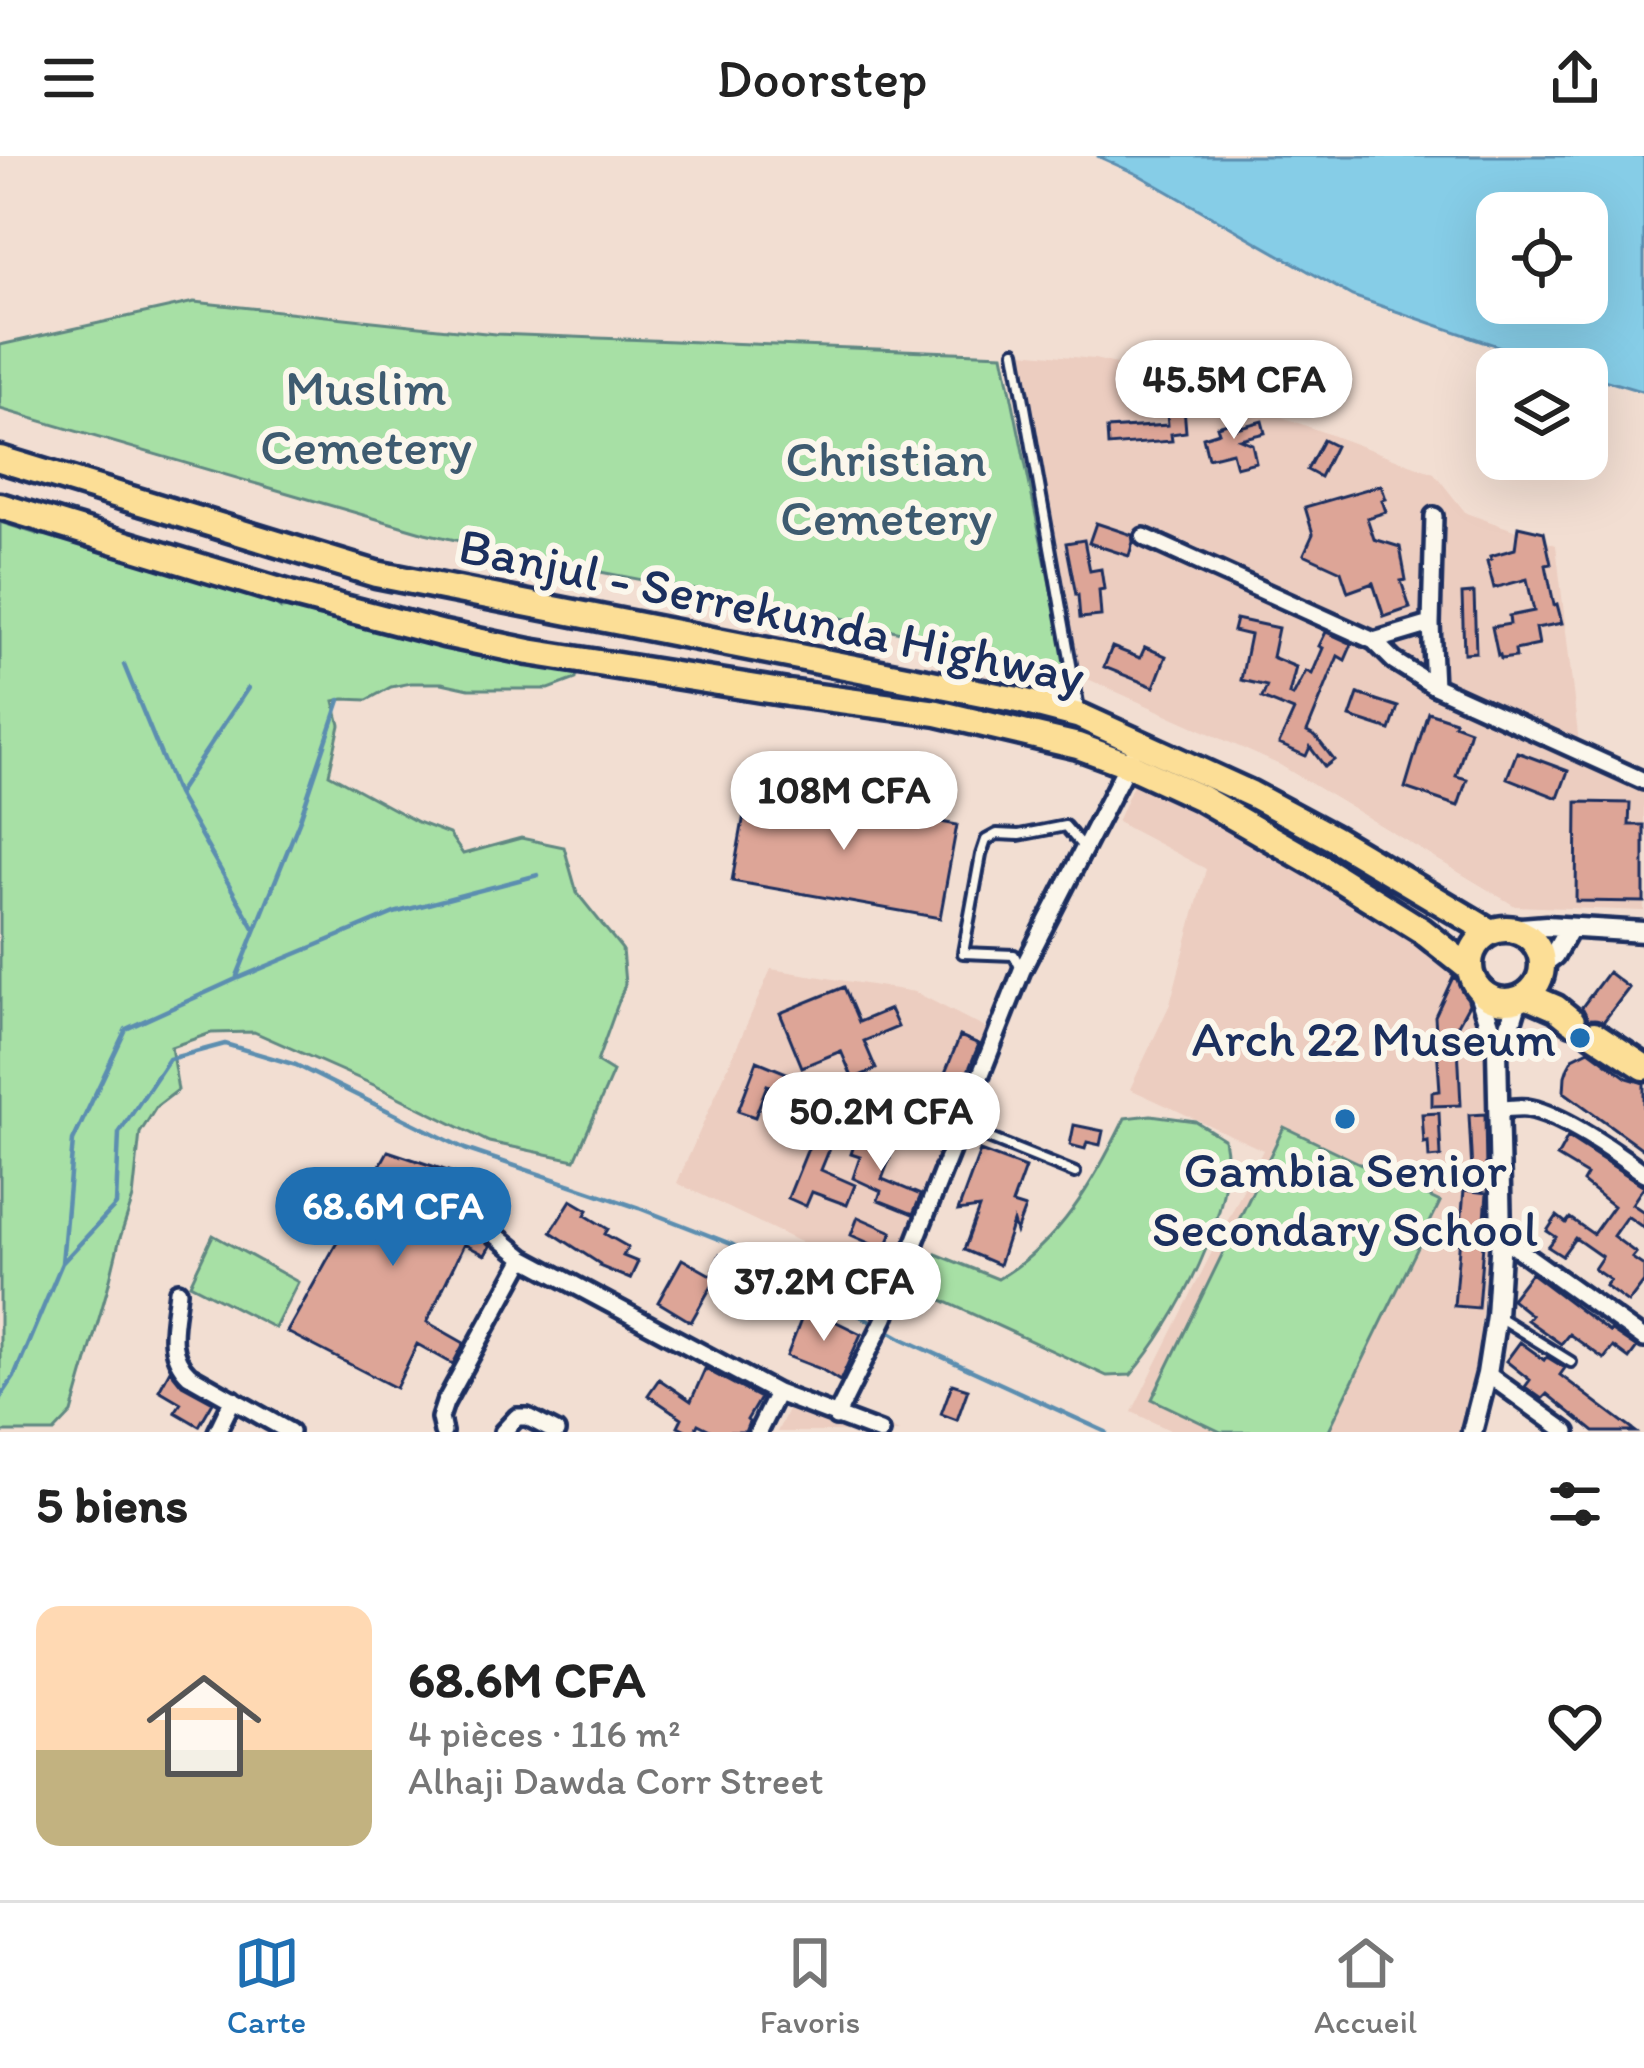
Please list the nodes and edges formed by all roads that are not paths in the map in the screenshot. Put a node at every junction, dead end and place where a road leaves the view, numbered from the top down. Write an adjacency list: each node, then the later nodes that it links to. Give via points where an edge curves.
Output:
1 (1015, 351): 11 (lane)
2 (0, 459): 8 (highway, Banjul - Serrekunda Highway, via 376,574)
3 (0, 506): 10 (highway, Banjul - Serrekunda Highway, via 444,634)
4 (1434, 516): 6 (street)
5 (1144, 537): 7 (street)
6 (1431, 624): 7 (street); 9 (street)
7 (1374, 641): 9 (street)
8 (790, 655): 10 (highway); 11 (highway, Banjul - Serrekunda Highway)
9 (1434, 686): 13 (street)
10 (788, 693): 12 (highway, Banjul - Serrekunda Highway)
11 (1081, 716): 12 (highway, Banjul - Serrekunda Highway)
12 (1133, 753): 14 (street); 16 (highway, Banjul - Serrekunda Highway, via 1271,805); 19 (highway, Banjul - Serrekunda Highway, via 1420,931)
13 (1644, 781)
14 (1084, 848): 18 (street); 18 (lane, via 1065,826 986,840 963,953 1014,955)
15 (1569, 928): 16 (street); 17 (street); 20 (street)
16 (1499, 931): 19 (highway, via 1479,941); 20 (highway, via 1535,944)
17 (1644, 932)
18 (1022, 970): 24 (street)
19 (1473, 977): 20 (highway, via 1495,999); 21 (street)
20 (1531, 984): 21 (street); 22 (highway, via 1546,987 1574,1021)
21 (1497, 1049): 23 (street)
22 (1644, 1067)
23 (1498, 1109): 26 (street, via 1544,1113); 28 (street)
24 (961, 1127): 25 (lane); 37 (street)
25 (1076, 1173)
26 (1644, 1173)
27 (492, 1232): 29 (street)
28 (1501, 1237): 31 (street); 32 (street)
29 (524, 1258): 35 (street); 40 (street, via 445,1403)
30 (178, 1291): 36 (street, via 178,1364)
31 (1496, 1316): 33 (lane); 34 (street)
32 (1644, 1339)
33 (1571, 1362)
34 (1487, 1374): 45 (street); 46 (street)
35 (777, 1393): 37 (street); 43 (street)
36 (233, 1400): 38 (street); 39 (street)
37 (836, 1417): 44 (street)
38 (217, 1432)
39 (290, 1432)
40 (443, 1432)
41 (503, 1432): 42 (street, via 527,1417)
42 (556, 1432)
43 (758, 1432)
44 (880, 1432)
45 (1472, 1432)
46 (1567, 1432)

